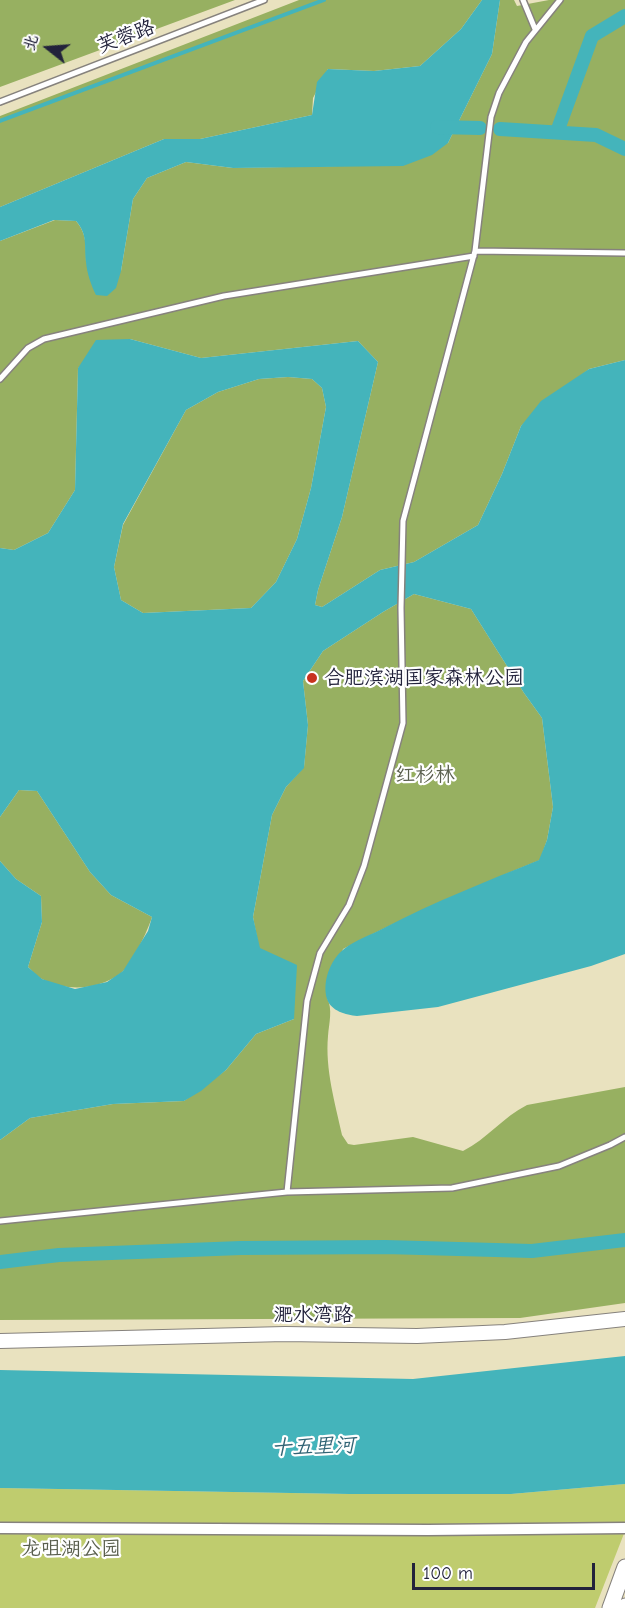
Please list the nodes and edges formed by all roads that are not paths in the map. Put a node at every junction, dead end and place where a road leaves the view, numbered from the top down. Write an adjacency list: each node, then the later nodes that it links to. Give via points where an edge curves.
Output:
1 (264, 0): 5 (lane, 芙蓉路)
2 (523, 0): 4 (lane)
3 (560, 0): 4 (lane)
4 (535, 29): 7 (lane, via 499,93 491,117)
5 (0, 102)
6 (625, 253): 7 (lane)
7 (474, 254): 8 (lane, via 224,296 44,339 28,348); 10 (lane, via 403,521 403,723 364,866 349,905 320,953 307,1001)
8 (0, 379)
9 (625, 1137): 10 (lane, via 559,1166 452,1188)
10 (287, 1192): 11 (lane)
11 (0, 1221)
12 (625, 1319): 13 (street, 淝水湾路, via 505,1332 417,1336 285,1334)
13 (0, 1341)
14 (0, 1528): 15 (street)
15 (625, 1528)
16 (625, 1567): 17 (main road)
17 (610, 1608)

